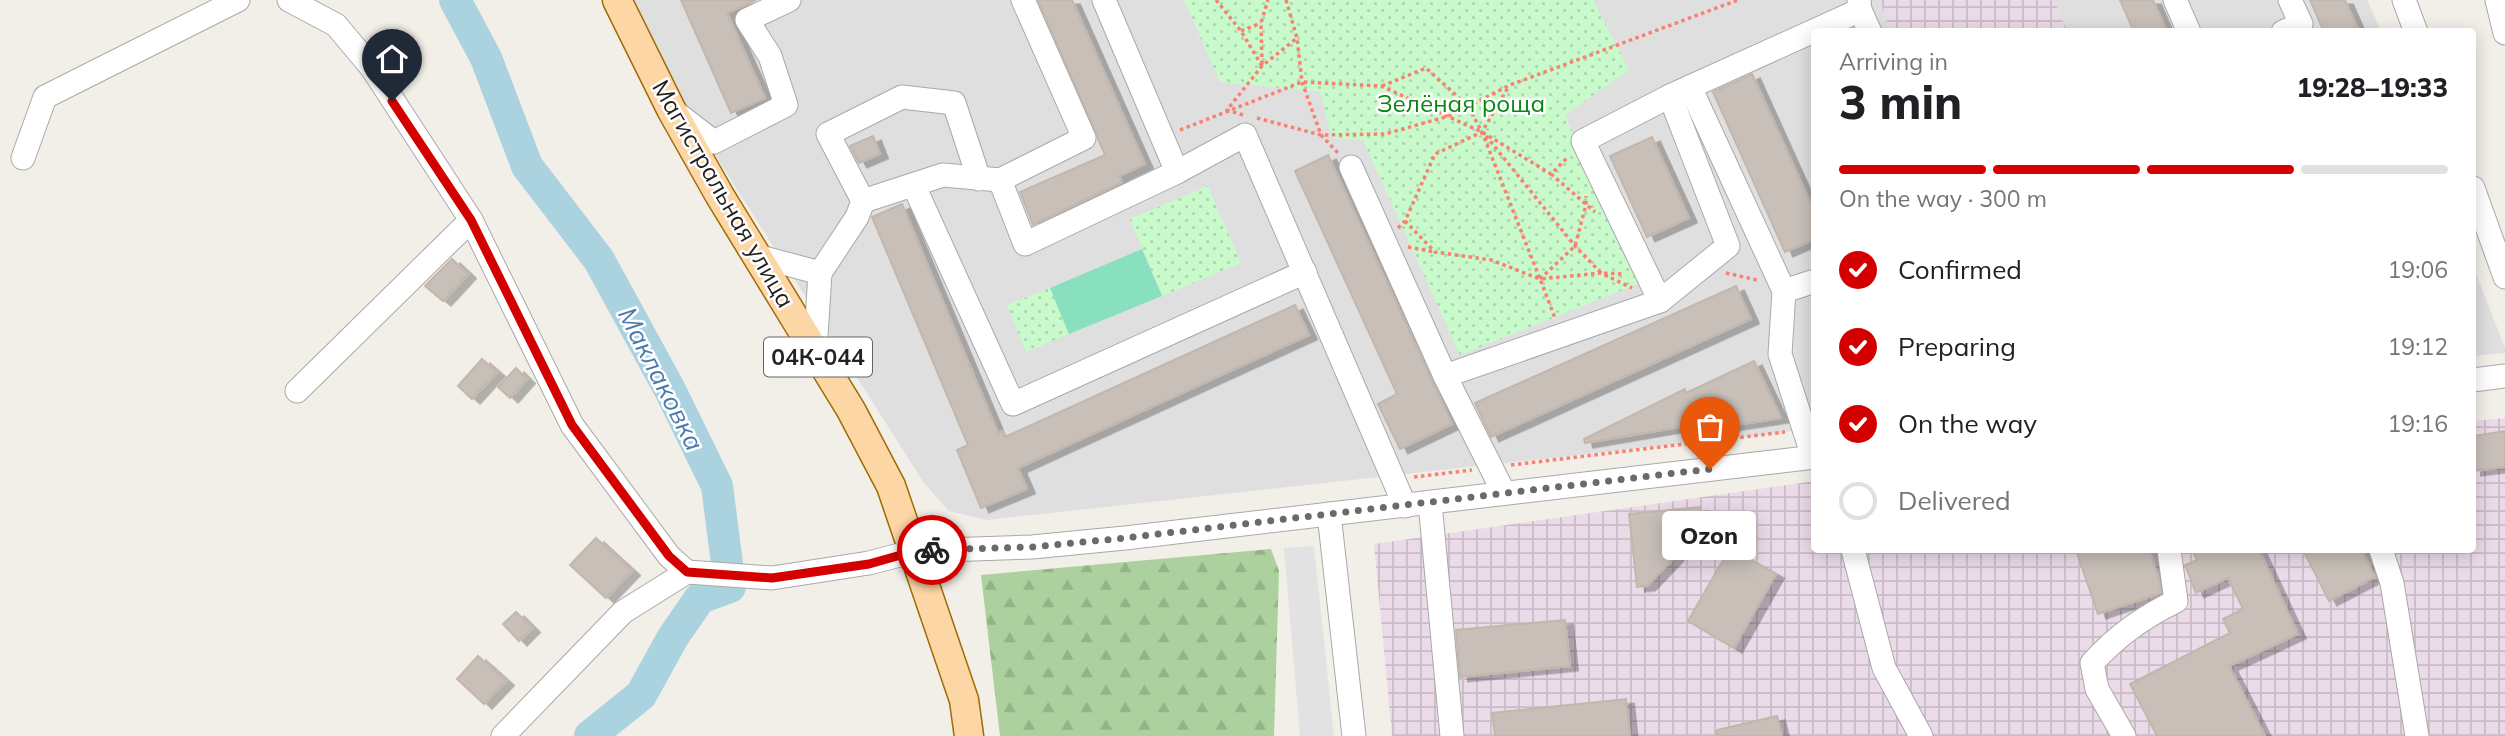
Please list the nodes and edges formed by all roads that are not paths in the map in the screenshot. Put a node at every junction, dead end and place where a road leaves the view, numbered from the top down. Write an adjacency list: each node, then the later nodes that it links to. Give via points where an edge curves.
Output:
1 (239, 0): 22 (street, via 45,97)
2 (289, 0): 30 (street, via 336,25 372,68)
3 (617, 0): 20 (main road, Магистральная улица / 04К-044)
4 (789, 0): 21 (street, via 747,19 769,56 786,105)
5 (1023, 0): 25 (street, via 1084,138)
6 (1104, 0): 24 (street)
7 (2175, 0): 15 (street)
8 (2290, 0): 16 (street, via 2301,24)
9 (2404, 0): 17 (street)
10 (2497, 0): 18 (street)
11 (1859, 5): 13 (street); 14 (street)
12 (1811, 28): 19 (street)
13 (1811, 28)
14 (1868, 28)
15 (2187, 28)
16 (2292, 28)
17 (2414, 28)
18 (2505, 33)
19 (1680, 91): 36 (street); 37 (street, via 1728,246); 37 (street, via 1583,141)
20 (672, 111): 21 (street); 27 (main road, Магистральная улица / 04К-044)
21 (714, 142): 27 (street)
22 (23, 158)
23 (1351, 167): 39 (street)
24 (1177, 172): 25 (street, via 1025,244); 32 (street, via 1245,135)
25 (989, 179): 26 (street, via 943,175); 29 (street, via 954,103 902,97 828,134)
26 (914, 186): 29 (street); 32 (street, via 1013,404)
27 (720, 196): 31 (main road, Магистральная улица / 04К-044)
28 (2476, 196): 34 (street)
29 (863, 201): 33 (street)
30 (471, 220): 42 (street); 53 (street, via 572,425 669,556)
31 (757, 256): 33 (street); 38 (main road, Магистральная улица / 04К-044)
32 (1305, 272): 47 (street)
33 (820, 273): 38 (street)
34 (2505, 277)
35 (1811, 282): 36 (street)
36 (1784, 291): 43 (street, via 1780,354)
37 (1660, 301): 39 (street)
38 (815, 352): 49 (main road, Магистральная улица / 04К-044, via 891,486)
39 (1445, 376): 45 (street)
40 (2505, 376): 41 (street)
41 (2476, 380)
42 (297, 391)
43 (1811, 449)
44 (1811, 457): 45 (street)
45 (1504, 493): 46 (street)
46 (1430, 503): 47 (street); 57 (street)
47 (1405, 506): 48 (street)
48 (1329, 514): 49 (street, via 1032,547); 56 (street)
49 (915, 551): 53 (street, via 869,564 772,578); 55 (main road, Магистральная улица / 04К-044, via 964,700)
50 (1854, 553): 58 (street, via 1884,668)
51 (2169, 553): 59 (street, via 2176,601 2143,617 2092,663 2097,689)
52 (2382, 553): 60 (street, via 2392,583)
53 (687, 572): 54 (street, via 623,612)
54 (503, 736)
55 (969, 736)
56 (1354, 736)
57 (1451, 736)
58 (1920, 736)
59 (2124, 736)
60 (2417, 736)

